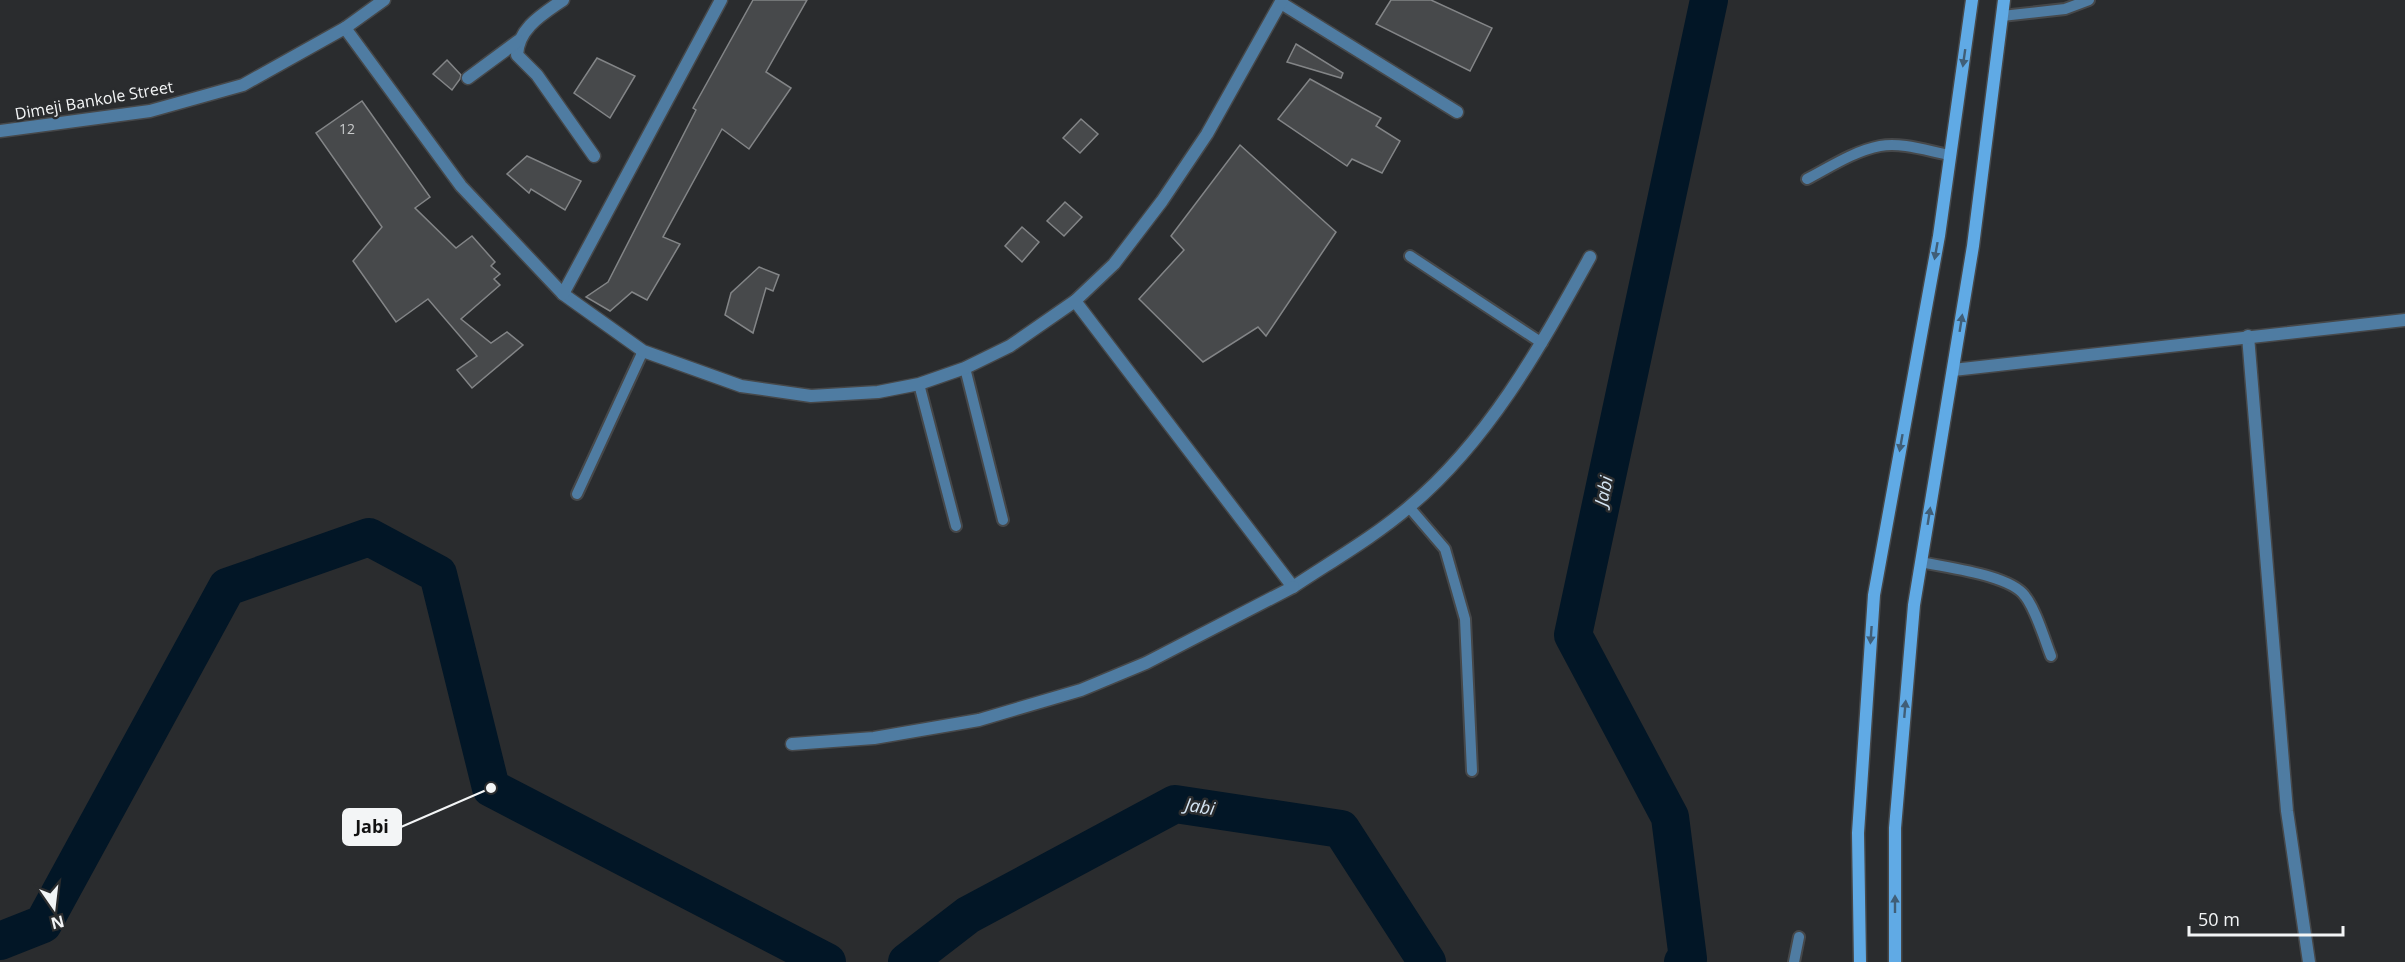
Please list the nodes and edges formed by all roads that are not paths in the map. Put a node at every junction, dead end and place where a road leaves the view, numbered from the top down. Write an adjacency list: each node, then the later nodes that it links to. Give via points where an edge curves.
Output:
1 (384, 0): 9 (street, Dimeji Bankole Street)
2 (563, 0): 10 (street, via 538,17)
3 (722, 0): 19 (street)
4 (1972, 0): 14 (main road, one-way to 14)
5 (2004, 0): 8 (main road)
6 (2089, 0): 8 (lane, via 2065,9)
7 (1282, 2): 12 (street); 20 (street, via 1207,134 1162,201 1114,264)
8 (2002, 16): 26 (main road, one-way to 8)
9 (345, 28): 13 (street, Dimeji Bankole Street, via 243,85 150,111); 19 (street, via 460,186)
10 (518, 41): 11 (street); 15 (street, via 517,54 537,75)
11 (468, 78)
12 (1457, 112)
13 (0, 131)
14 (1950, 155): 16 (lane, via 1882,145 1861,151); 39 (main road, one-way to 39, via 1874,595 1858,833)
15 (594, 156)
16 (1807, 179)
17 (1410, 256): 23 (lane)
18 (1590, 257): 23 (street)
19 (563, 294): 24 (street)
20 (1075, 301): 25 (street, via 1010,346); 33 (street)
21 (2405, 320): 22 (street)
22 (2248, 336): 26 (street); 41 (street, via 2287,811)
23 (1542, 343): 29 (street, via 1471,444)
24 (643, 351): 27 (street, via 741,386 811,396 878,392); 28 (lane)
25 (966, 368): 27 (street); 30 (lane)
26 (1953, 370): 32 (main road, one-way to 26)
27 (919, 384): 31 (lane)
28 (577, 494)
29 (1409, 507): 33 (street); 36 (lane, via 1446,549 1465,619)
30 (1003, 520)
31 (956, 526)
32 (1921, 562): 34 (lane, via 2018,586 2027,598); 40 (main road, one-way to 32, via 1895,828)
33 (1293, 587): 35 (street, via 1146,663 1081,690 979,720 874,738)
34 (2050, 656)
35 (792, 744)
36 (1472, 771)
37 (1799, 937): 38 (lane)
38 (1794, 962)
39 (1860, 962)
40 (1895, 962)
41 (2309, 962)

